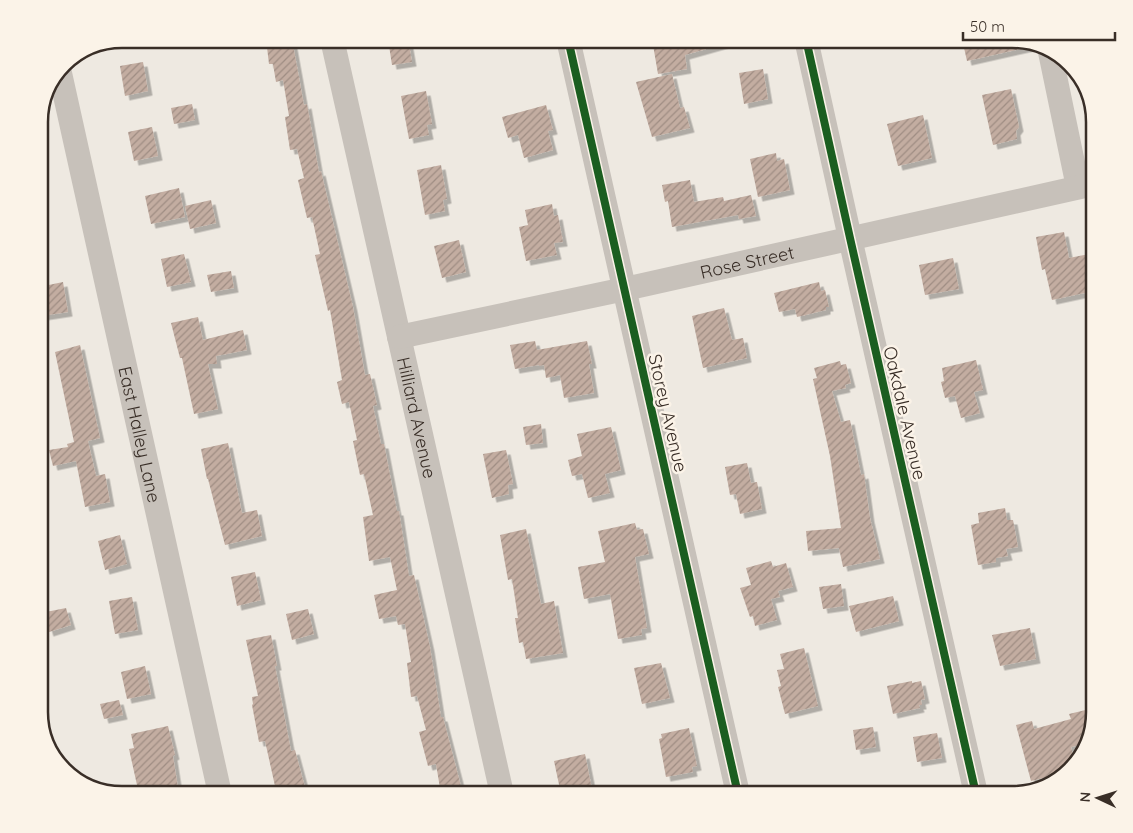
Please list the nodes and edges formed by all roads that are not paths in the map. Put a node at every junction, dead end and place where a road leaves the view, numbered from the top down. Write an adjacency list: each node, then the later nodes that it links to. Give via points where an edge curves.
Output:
1 (334, 47): 9 (street, Hilliard Avenue)
2 (570, 47): 8 (street, Storey Avenue)
3 (808, 47): 7 (street, Oakdale Avenue)
4 (1052, 60): 6 (street)
5 (61, 79): 10 (street, East Halley Lane)
6 (1086, 185): 7 (street, Rose Street)
7 (850, 238): 8 (street, Rose Street); 13 (street, Oakdale Avenue)
8 (625, 289): 9 (street, Rose Street); 12 (street, Storey Avenue)
9 (399, 337): 11 (street, Hilliard Avenue)
10 (218, 786)
11 (500, 786)
12 (736, 786)
13 (974, 786)

